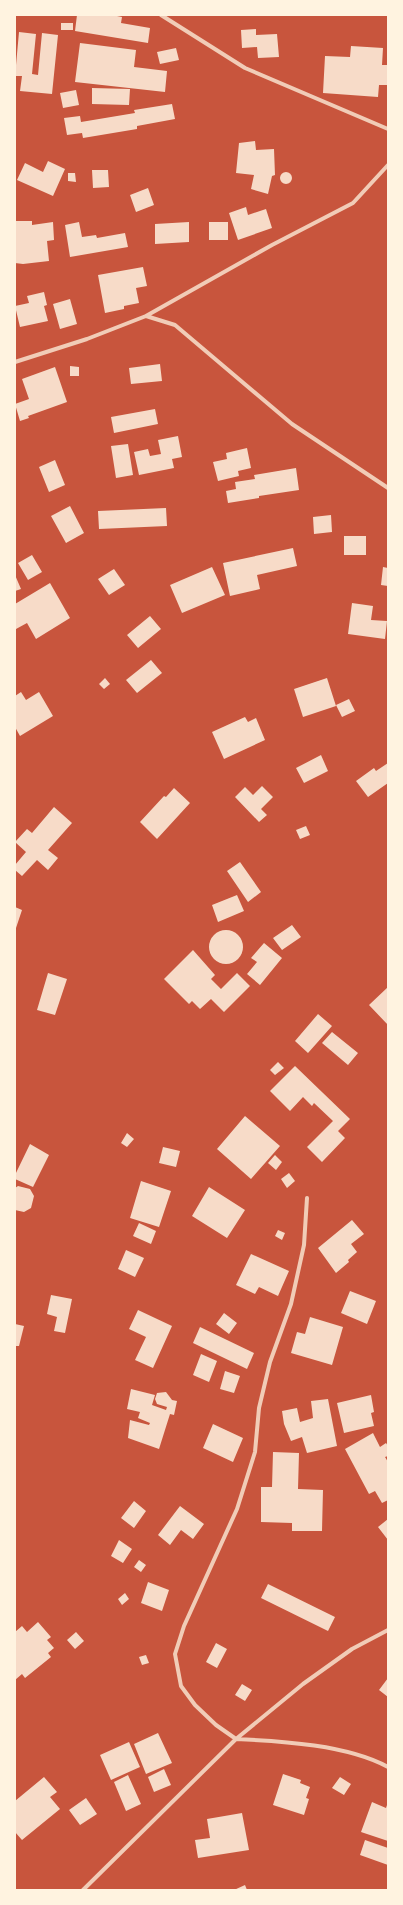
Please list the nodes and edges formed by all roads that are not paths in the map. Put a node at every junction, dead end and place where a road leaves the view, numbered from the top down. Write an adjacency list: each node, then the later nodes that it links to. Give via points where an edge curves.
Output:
1 (161, 15): 2 (street, via 244,68)
2 (388, 129)
3 (388, 165): 4 (street, via 353,203)
4 (146, 316): 5 (street, via 87,339); 6 (street, via 175,325 292,424)
5 (15, 362)
6 (388, 488)
7 (307, 1198): 9 (street, via 304,1244 291,1304 266,1378 259,1408 255,1452 237,1509 184,1626 175,1654 181,1686 195,1705)
8 (388, 1630): 9 (street, via 352,1649 303,1684)
9 (236, 1739): 10 (street, via 267,1740 340,1750); 11 (street)
10 (388, 1766)
11 (82, 1890)

